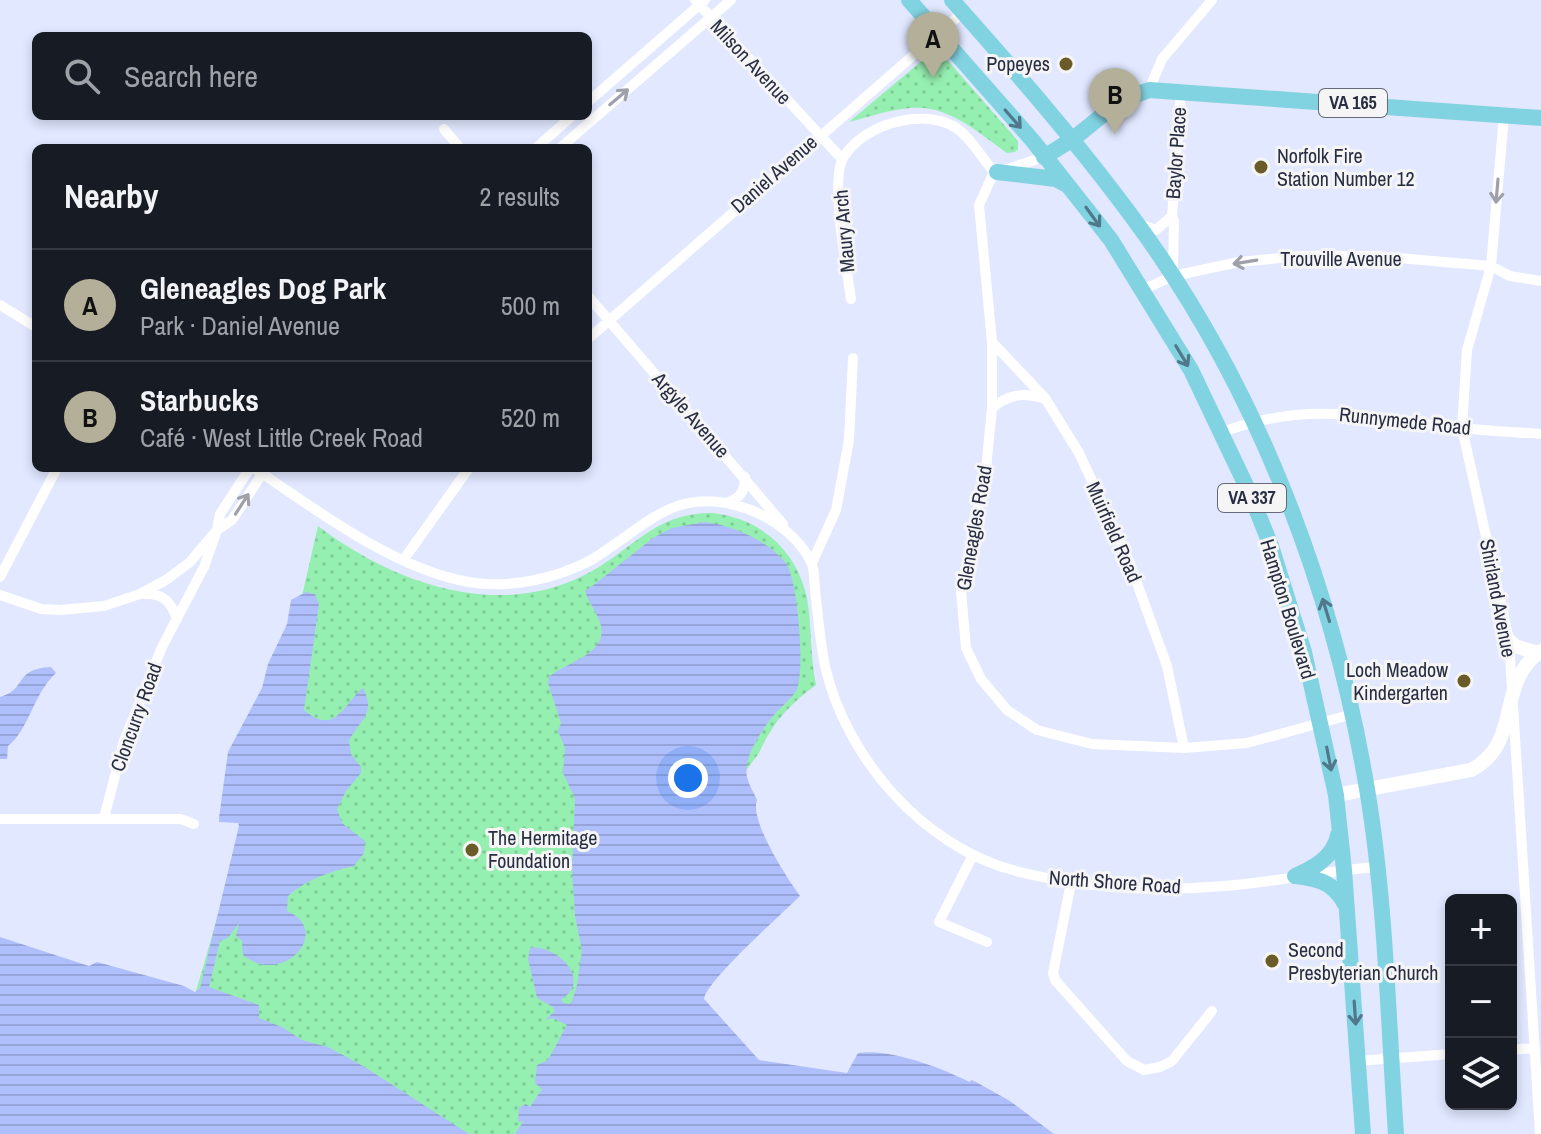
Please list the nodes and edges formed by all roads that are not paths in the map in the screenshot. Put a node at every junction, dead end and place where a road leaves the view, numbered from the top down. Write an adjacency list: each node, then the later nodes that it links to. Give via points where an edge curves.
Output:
1 (731, 0): 6 (street)
2 (909, 0): 7 (main road, Hampton Boulevard / VA 337)
3 (1212, 0): 8 (street, via 1162,59)
4 (699, 2): 6 (street, Milson Avenue); 10 (street)
5 (957, 6): 7 (street, Daniel Avenue); 16 (main road, Hampton Boulevard / VA 337)
6 (710, 18): 15 (street, Milson Avenue); 19 (street, one-way to 6)
7 (938, 33): 15 (street, Daniel Avenue); 20 (main road, Hampton Boulevard / VA 337, one-way to 20)
8 (1149, 90): 9 (main road, VA 165); 16 (main road, VA 165, via 1120,101)
9 (1181, 91): 11 (main road, VA 165); 24 (street, Baylor Place)
10 (592, 98)
11 (1504, 115): 12 (main road, VA 165); 26 (street, Shirland Avenue, one-way to 26)
12 (1541, 118)
13 (568, 120): 18 (street)
14 (444, 129): 17 (street)
15 (819, 135): 21 (street, Milson Avenue); 33 (street, Daniel Avenue)
16 (1073, 139): 20 (main road, VA 165); 25 (main road, Hampton Boulevard / VA 337)
17 (457, 144)
18 (540, 144)
19 (565, 144)
20 (1044, 157): 22 (street); 23 (main road, Hampton Boulevard / VA 337)
21 (842, 159): 22 (street, via 886,124 938,121 962,133); 30 (street, Maury Arch, via 839,210)
22 (996, 172): 23 (main road, via 1056,179); 36 (street, Gleneagles Road, via 979,205)
23 (1069, 187): 29 (main road, Hampton Boulevard / VA 337, one-way to 29)
24 (1172, 216): 25 (street, Baylor Place, via 1156,230); 27 (street, Baylor Place)
25 (1135, 219): 27 (main road, Hampton Boulevard / VA 337)
26 (1491, 266): 27 (street, Trouville Avenue, one-way to 27, via 1302,256); 28 (street, Trouville Avenue, via 1510,276); 41 (street, Shirland Avenue, via 1467,350)
27 (1173, 276): 29 (street, Trouville Avenue); 40 (main road, Hampton Boulevard / VA 337)
28 (1541, 281)
29 (1142, 290): 42 (main road, Hampton Boulevard / VA 337, one-way to 42)
30 (851, 299)
31 (592, 301): 33 (street, Argyle Avenue)
32 (0, 305): 34 (street)
33 (608, 319): 35 (street, Daniel Avenue); 48 (street, Argyle Avenue)
34 (32, 325)
35 (592, 335)
36 (992, 342): 38 (street, Muirfield Road); 39 (street, Gleneagles Road)
37 (853, 358): 53 (street, via 849,440 836,510)
38 (1045, 398): 39 (street, via 1020,395); 63 (street, Muirfield Road, via 1079,453 1129,561 1167,666)
39 (992, 408): 63 (street, Gleneagles Road, via 986,469 961,591 966,648 981,679 1007,710 1037,730 1092,744)
40 (1253, 421): 41 (street, Runnymede Road, via 1360,414); 42 (street, Runnymede Road); 61 (main road, Hampton Boulevard / VA 337, one-way to 40, via 1308,554)
41 (1462, 428): 43 (street, Runnymede Road); 58 (street, Shirland Avenue)
42 (1223, 432): 62 (main road, Hampton Boulevard / VA 337, via 1271,546)
43 (1541, 434)
44 (55, 472): 54 (street)
45 (256, 472): 50 (street, Cloncurry Road, via 232,520)
46 (262, 472): 52 (street, North Shore Road, via 365,541)
47 (466, 472): 52 (street)
48 (745, 477): 49 (street, via 745,489); 51 (street, Argyle Avenue)
49 (727, 503): 51 (street, North Shore Road, via 766,518); 52 (street, North Shore Road, via 672,507 591,559 527,581 468,582)
50 (217, 530): 55 (street, via 190,562); 57 (street, Cloncurry Road)
51 (791, 535): 53 (street, North Shore Road)
52 (404, 559)
53 (812, 563): 70 (street, North Shore Road, via 826,670 859,749 902,803)
54 (0, 577)
55 (140, 594): 56 (street, via 104,606 60,610); 57 (street, via 165,597)
56 (0, 595)
57 (177, 619): 66 (street, Cloncurry Road, via 124,741)
58 (1509, 640): 59 (street); 60 (street, Shirland Avenue)
59 (1539, 652): 60 (street)
60 (1512, 688): 64 (street, via 1500,742 1480,765); 78 (street, Shirland Avenue)
61 (1353, 714): 62 (street, Gleneagles Road); 64 (main road, Hampton Boulevard / VA 337)
62 (1322, 724): 63 (street, Gleneagles Road, via 1247,743); 65 (main road, Hampton Boulevard / VA 337, one-way to 65)
63 (1184, 748)
64 (1368, 790): 65 (street); 71 (main road, Hampton Boulevard / VA 337)
65 (1336, 795): 69 (main road, Hampton Boulevard / VA 337)
66 (104, 818): 67 (street); 68 (street, via 184,819)
67 (0, 819)
68 (194, 824)
69 (1340, 826): 72 (main road, Hampton Boulevard / VA 337); 73 (main road, via 1330,854)
70 (973, 855): 74 (street, North Shore Road, via 1013,871); 76 (street, via 939,922)
71 (1377, 867): 72 (street, North Shore Road); 81 (main road, Hampton Boulevard / VA 337)
72 (1344, 870): 73 (street, North Shore Road); 75 (main road, Hampton Boulevard / VA 337)
73 (1295, 876): 74 (street, North Shore Road, via 1177,889); 75 (main road, via 1333,886)
74 (1071, 883): 77 (street, via 1055,980 1127,1061 1151,1070 1172,1061)
75 (1347, 908): 82 (main road, Hampton Boulevard / VA 337, one-way to 82)
76 (987, 942)
77 (1212, 1011)
78 (1533, 1048): 79 (street); 85 (street, Shirland Avenue)
79 (1517, 1049)
80 (1445, 1054): 81 (street)
81 (1391, 1059): 82 (street); 84 (main road, Hampton Boulevard / VA 337)
82 (1358, 1061): 83 (main road, Hampton Boulevard / VA 337)
83 (1363, 1134)
84 (1396, 1134)
85 (1540, 1134)

